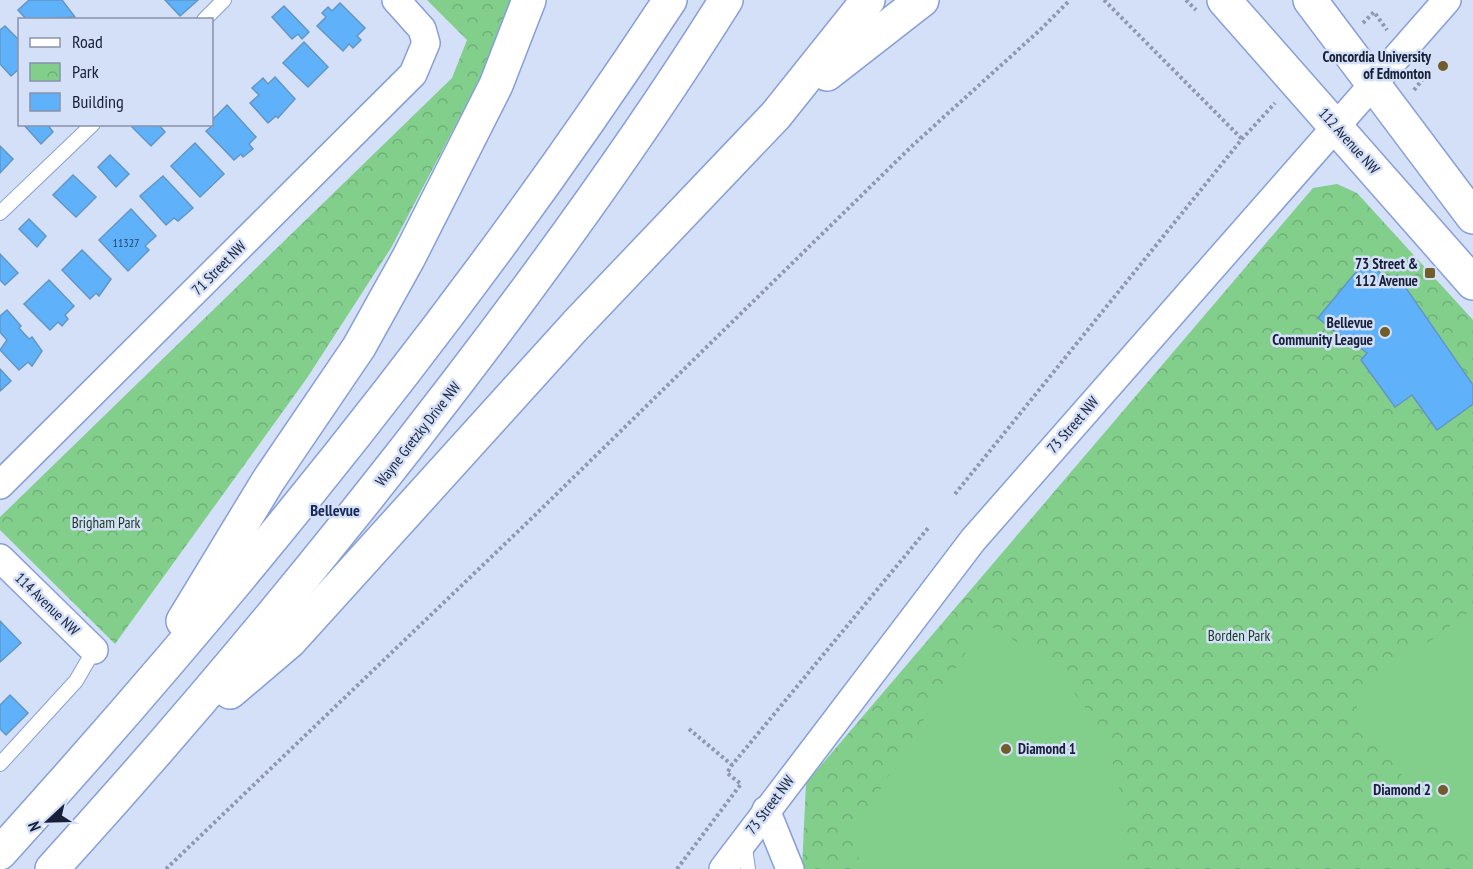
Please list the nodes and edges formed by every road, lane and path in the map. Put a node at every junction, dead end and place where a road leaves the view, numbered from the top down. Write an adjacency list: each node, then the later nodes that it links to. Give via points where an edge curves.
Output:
1 (224, 0): 13 (lane)
2 (396, 0): 23 (street, 71 Street NW, via 422,29 426,42 412,74)
3 (529, 0): 28 (main road, via 496,85 359,347 268,481)
4 (670, 0): 28 (main road, via 551,173 375,411)
5 (726, 0): 30 (main road, Wayne Gretzky Drive NW, via 599,193 502,324 279,611)
6 (868, 0): 16 (main road)
7 (922, 0): 16 (main road)
8 (1070, 0): 37 (path, via 913,146)
9 (1104, 0): 19 (path)
10 (1224, 0): 18 (main road, 112 Avenue NW)
11 (1311, 0): 14 (main road)
12 (1447, 0): 14 (street, 73 Street NW)
13 (206, 18)
14 (1373, 83): 18 (street, 73 Street NW); 21 (main road)
15 (1284, 103): 19 (path, via 1270,108)
16 (776, 115): 30 (main road, via 478,430 290,641)
17 (91, 126): 20 (lane)
18 (1335, 126): 22 (main road, 112 Avenue NW); 33 (street, 73 Street NW, via 973,540)
19 (1242, 139): 24 (path)
20 (0, 213)
21 (1473, 217)
22 (1473, 283)
23 (0, 485)
24 (955, 495)
25 (929, 527): 32 (path)
26 (0, 558): 27 (street, 114 Avenue NW)
27 (94, 650): 31 (lane, via 76,681)
28 (129, 711): 34 (main road)
29 (689, 729): 32 (path)
30 (156, 755): 36 (main road, Wayne Gretzky Drive NW)
31 (0, 764)
32 (732, 765): 38 (path, via 727,773 741,784)
33 (766, 810): 35 (street, 73 Street NW); 41 (street)
34 (0, 853)
35 (746, 855): 39 (street, 73 Street NW); 40 (lane)
36 (52, 869)
37 (166, 869)
38 (677, 869)
39 (723, 869)
40 (737, 869)
41 (790, 869)

